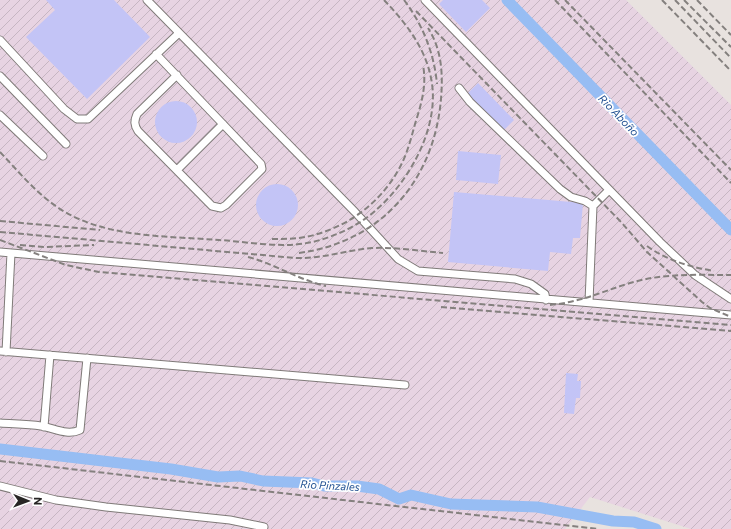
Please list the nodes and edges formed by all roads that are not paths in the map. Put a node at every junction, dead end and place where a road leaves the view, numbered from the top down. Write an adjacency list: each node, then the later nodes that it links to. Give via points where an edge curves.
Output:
1 (147, 0): 3 (lane)
2 (425, 0): 14 (lane)
3 (179, 33): 5 (lane); 19 (lane, via 398,259 418,271 515,280 531,284 545,294)
4 (0, 40): 5 (lane, via 64,109 77,119 88,119)
5 (156, 54): 6 (lane)
6 (177, 75): 10 (lane); 13 (lane, via 134,120 134,126 138,131)
7 (0, 76): 11 (lane)
8 (459, 88): 15 (lane, via 560,189 571,197)
9 (0, 115): 12 (lane)
10 (223, 124): 13 (lane); 13 (lane, via 261,164 262,169 221,208 212,206)
11 (66, 144)
12 (43, 156)
13 (177, 170)
14 (609, 190): 15 (lane); 18 (lane, via 695,275)
15 (593, 206): 20 (lane)
16 (0, 252): 17 (lane)
17 (11, 253): 19 (lane); 22 (lane)
18 (731, 299)
19 (546, 300): 20 (lane)
20 (589, 302): 21 (lane)
21 (731, 315)
22 (3, 351): 23 (lane)
23 (50, 355): 24 (lane); 27 (lane)
24 (87, 358): 25 (lane); 27 (lane, via 80,430 75,432)
25 (405, 385)
26 (0, 423): 27 (lane)
27 (44, 427)
28 (0, 486): 29 (lane, via 56,500 230,520)
29 (264, 527)

